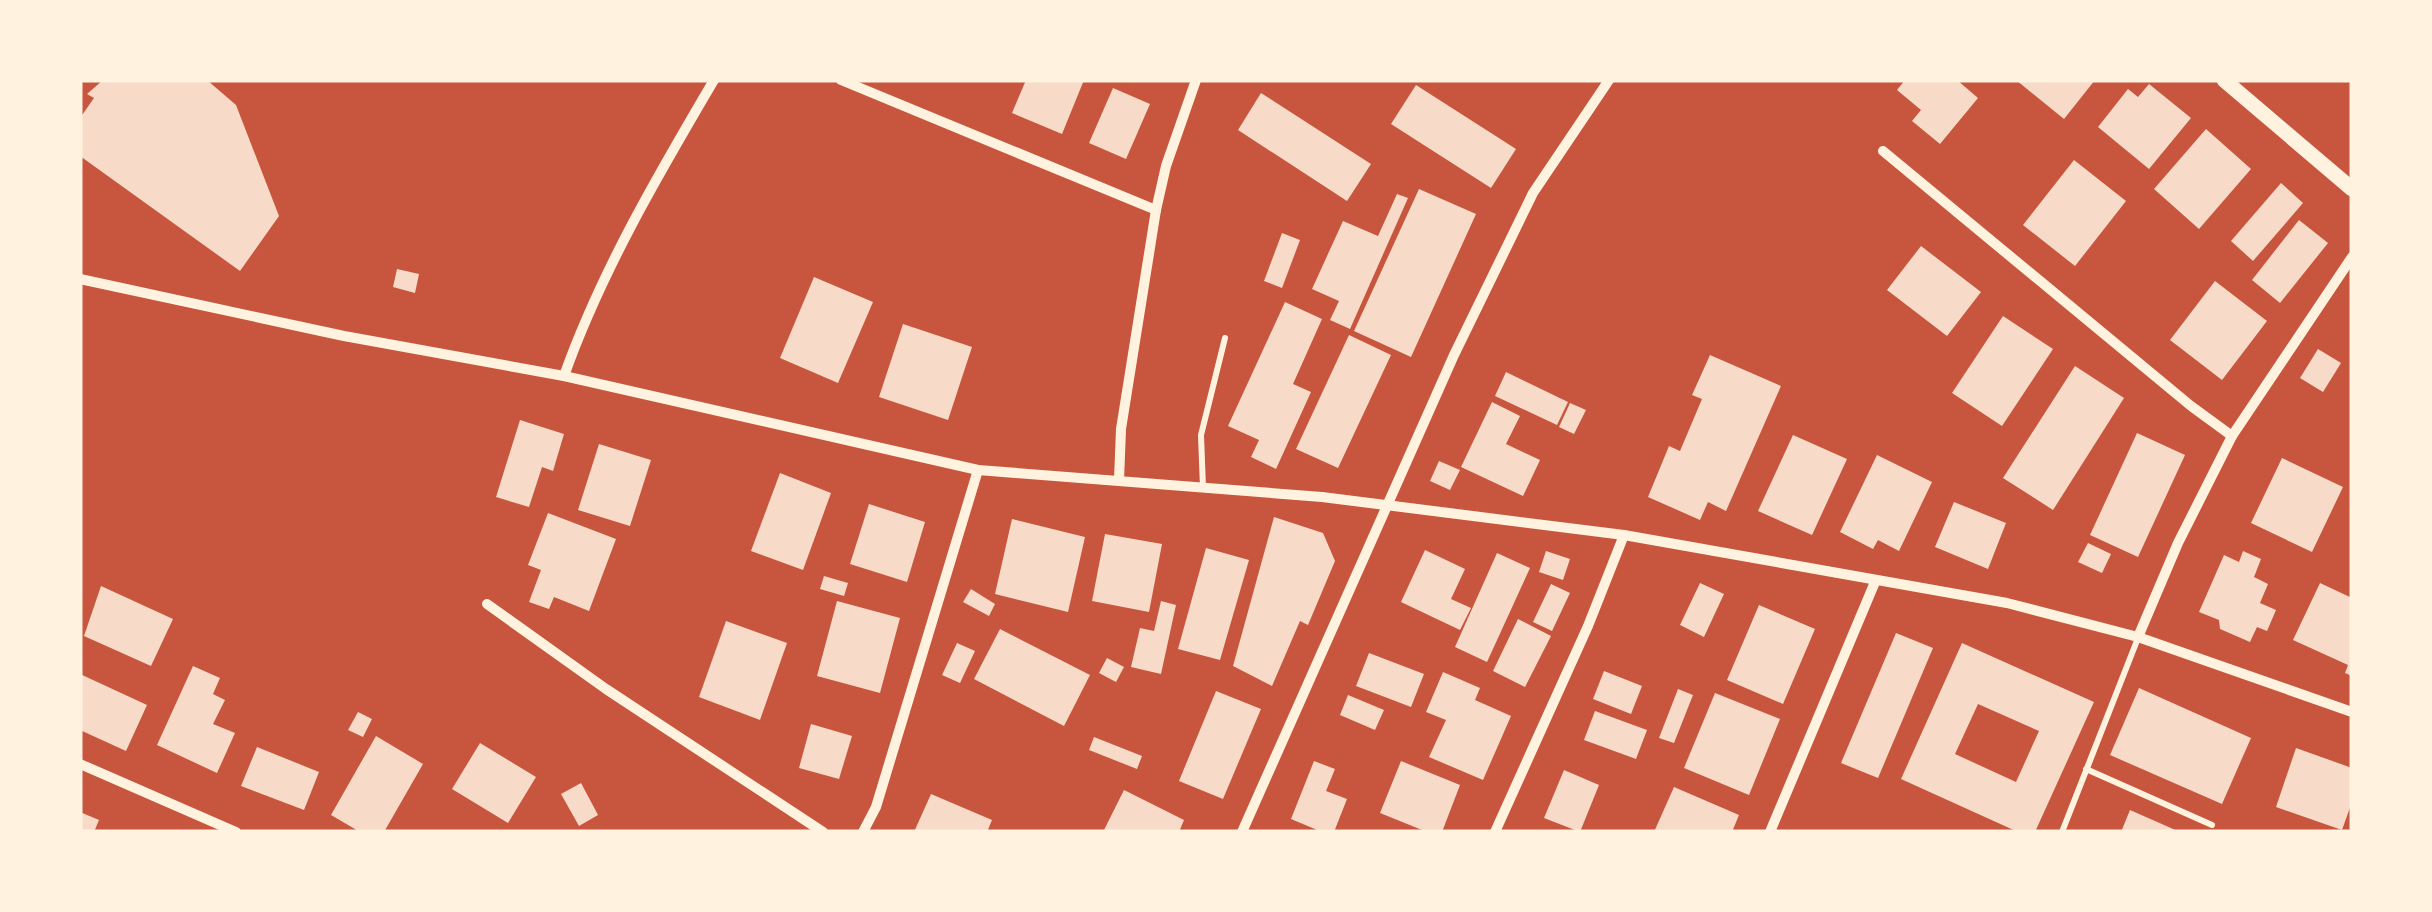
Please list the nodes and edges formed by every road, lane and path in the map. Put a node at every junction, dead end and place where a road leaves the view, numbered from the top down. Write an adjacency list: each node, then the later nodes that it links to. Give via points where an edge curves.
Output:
1 (714, 80): 12 (street, via 586,316)
2 (840, 80): 8 (street)
3 (1196, 80): 8 (street)
4 (1609, 80): 17 (street, via 1534,192)
5 (2224, 80): 7 (street)
6 (1884, 151): 13 (street)
7 (2352, 190)
8 (1156, 210): 15 (street)
9 (2352, 258): 13 (street)
10 (80, 279): 12 (street)
11 (1226, 338): 16 (lane, via 1201,436)
12 (564, 376): 14 (street)
13 (2232, 436): 21 (street)
14 (978, 470): 15 (street); 28 (street)
15 (1118, 480): 16 (street)
16 (1202, 488): 17 (street)
17 (1387, 508): 18 (street); 29 (street)
18 (1624, 535): 19 (street); 30 (street)
19 (1875, 582): 21 (street, via 2007,603); 31 (street)
20 (487, 604): 27 (street)
21 (2138, 636): 22 (street); 24 (lane)
22 (2352, 712)
23 (80, 764): 26 (street)
24 (2086, 769): 25 (lane); 32 (lane)
25 (2212, 824)
26 (236, 832)
27 (823, 832)
28 (864, 832)
29 (1242, 832)
30 (1496, 832)
31 (1770, 832)
32 (2062, 832)

